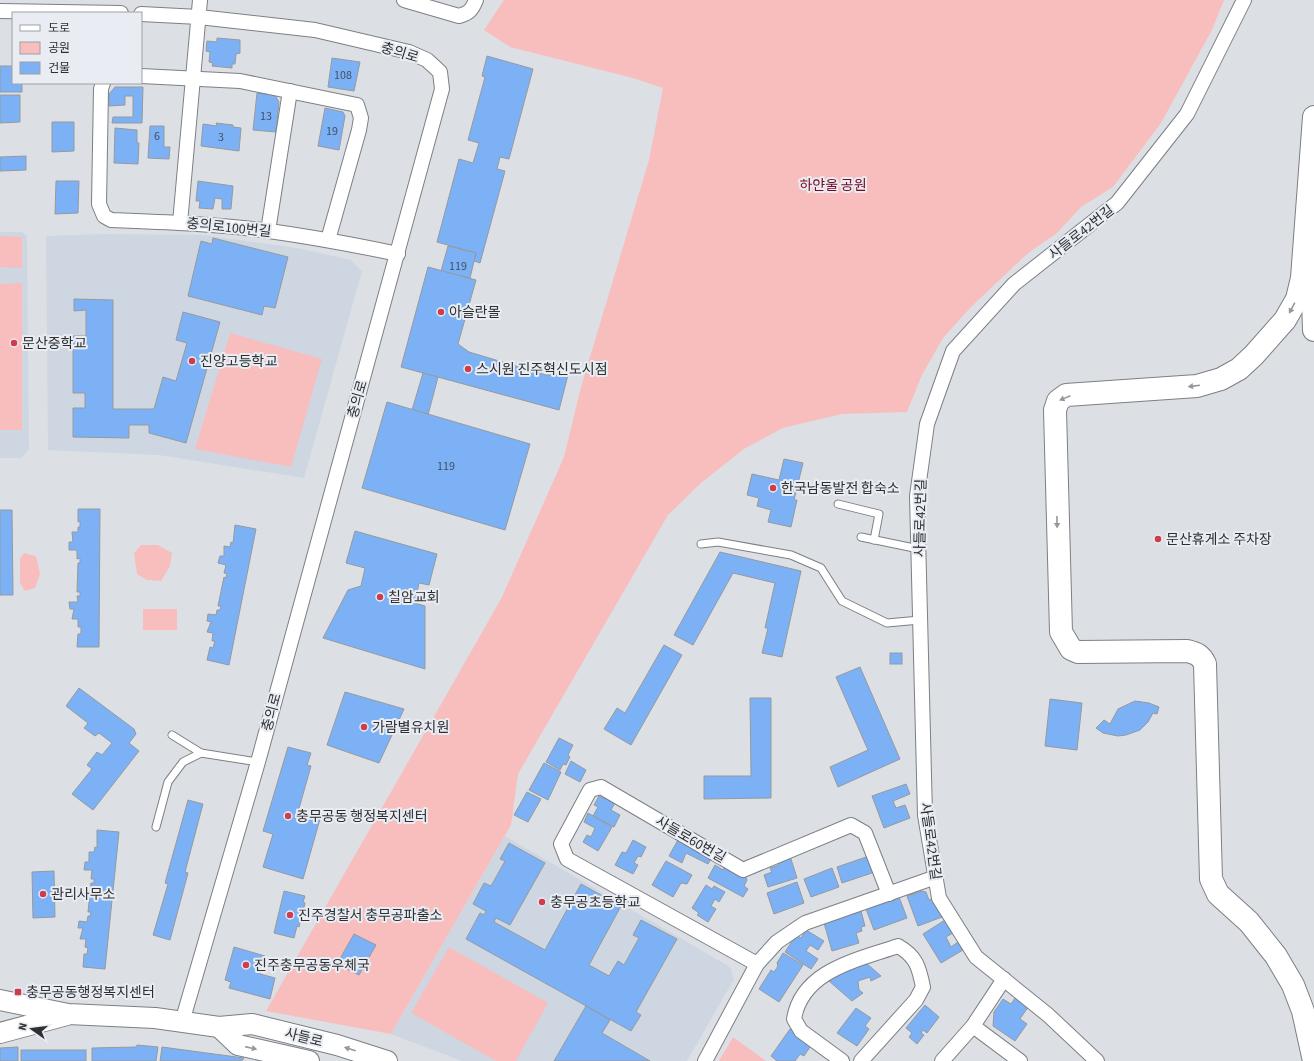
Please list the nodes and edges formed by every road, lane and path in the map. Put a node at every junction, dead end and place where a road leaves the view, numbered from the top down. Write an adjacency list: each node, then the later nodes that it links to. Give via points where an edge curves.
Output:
1 (200, 0): 8 (street, 충의로100번길)
2 (404, 0): 3 (street, via 459,16 472,10)
3 (476, 0)
4 (1244, 0): 24 (street, 사들로42번길, via 1187,114 1117,203 1014,284 953,351 927,424 917,496)
5 (0, 11): 6 (street)
6 (60, 12)
7 (142, 14): 8 (street, 충의로)
8 (199, 17): 10 (street, 충의로100번길); 18 (street, 충의로, via 315,30 409,52 427,60 440,72 442,89)
9 (142, 76): 10 (street)
10 (194, 78): 12 (street); 15 (street, 충의로100번길)
11 (103, 84): 15 (street, via 99,204 104,216 111,220)
12 (290, 90): 16 (street); 17 (street, via 357,105 361,118 352,159)
13 (1314, 117): 48 (highway, one-way to 48, via 1302,278 1296,299 1285,320 1271,338 1238,369 1221,379 1197,386 1066,395 1058,401 1054,410 1061,632 1071,649 1078,652 1187,651 1202,658 1205,664 1211,879 1218,894 1249,922 1276,956 1293,985 1303,1011)
14 (1314, 155): 19 (highway)
15 (180, 223): 16 (street, 충의로100번길)
16 (268, 231): 17 (street, 충의로100번길)
17 (328, 240): 18 (street, 충의로100번길)
18 (398, 254): 28 (street, 충의로)
19 (1314, 330)
20 (838, 504): 22 (lane, via 879,514)
21 (861, 537): 22 (lane)
22 (874, 540): 24 (lane)
23 (701, 544): 25 (lane, via 718,542 791,555 821,568 842,601 887,623)
24 (919, 549): 25 (street, 사들로42번길)
25 (920, 620): 30 (street, 사들로42번길, via 925,816)
26 (172, 734): 27 (lane)
27 (201, 753): 28 (lane); 29 (lane, via 183,762 168,782)
28 (258, 762): 36 (street, 충의로)
29 (156, 827)
30 (936, 877): 31 (street); 33 (street, 사들로42번길, via 939,898 976,956)
31 (888, 894): 32 (street, via 805,923 777,942); 32 (street, 사들로60번길, via 864,833 852,825 744,870 601,787 590,790 561,844 567,859)
32 (757, 964): 42 (street)
33 (1004, 979): 37 (street); 47 (street, 사들로42번길, via 1048,1015)
34 (0, 1000): 35 (street, 사들로)
35 (68, 1014): 36 (street, 사들로, via 155,1018); 39 (street, 사들로)
36 (182, 1022): 38 (street, 사들로)
37 (974, 1026): 45 (street); 46 (street)
38 (219, 1027): 40 (street, 사들로, one-way to 40, via 238,1045); 41 (street, 사들로, one-way to 38, via 337,1044 252,1024)
39 (0, 1033)
40 (309, 1061)
41 (387, 1061)
42 (705, 1061)
43 (842, 1061): 44 (street, via 801,1031 794,1019 796,1007 814,981 835,967 898,946 910,953 919,969 923,987 916,1000)
44 (861, 1061)
45 (942, 1061)
46 (1020, 1061)
47 (1097, 1061)
48 (1314, 1061)

